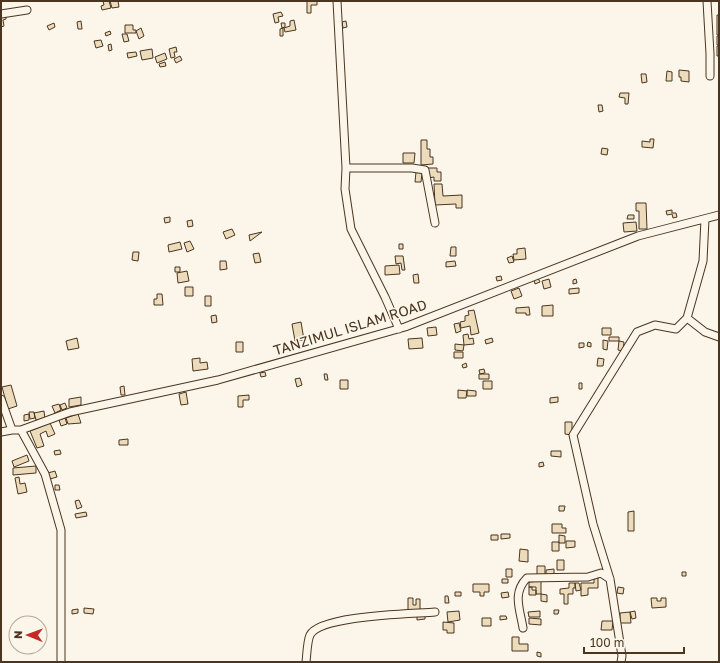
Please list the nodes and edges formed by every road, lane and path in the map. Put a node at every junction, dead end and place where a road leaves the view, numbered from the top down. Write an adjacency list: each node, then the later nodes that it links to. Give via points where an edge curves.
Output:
1 (337, 1): 6 (street)
2 (707, 1): 5 (street)
3 (27, 10): 4 (street)
4 (1, 14)
5 (710, 76)
6 (346, 168): 9 (street, via 425,170); 11 (street, via 345,189 351,229)
7 (719, 215): 8 (street, TANZIMUL ISLAM ROAD)
8 (705, 219): 10 (street, via 703,261); 11 (street, TANZIMUL ISLAM ROAD, via 638,236)
9 (435, 223)
10 (686, 318): 12 (street, via 705,332); 17 (street, via 676,329 655,325 637,332 573,435 593,524)
11 (399, 329): 15 (street, TANZIMUL ISLAM ROAD, via 218,380 70,412)
12 (719, 337)
13 (1, 400): 14 (street)
14 (12, 430): 15 (street, TANZIMUL ISLAM ROAD); 16 (street, TANZIMUL ISLAM ROAD)
15 (21, 430): 20 (street, via 45,474 61,530)
16 (1, 432)
17 (610, 579): 19 (street, via 601,573 588,577 527,578 519,586 518,596); 22 (street)
18 (435, 612): 21 (street, via 349,618 316,628 310,635)
19 (523, 628)
20 (61, 662)
21 (306, 662)
22 (621, 662)

